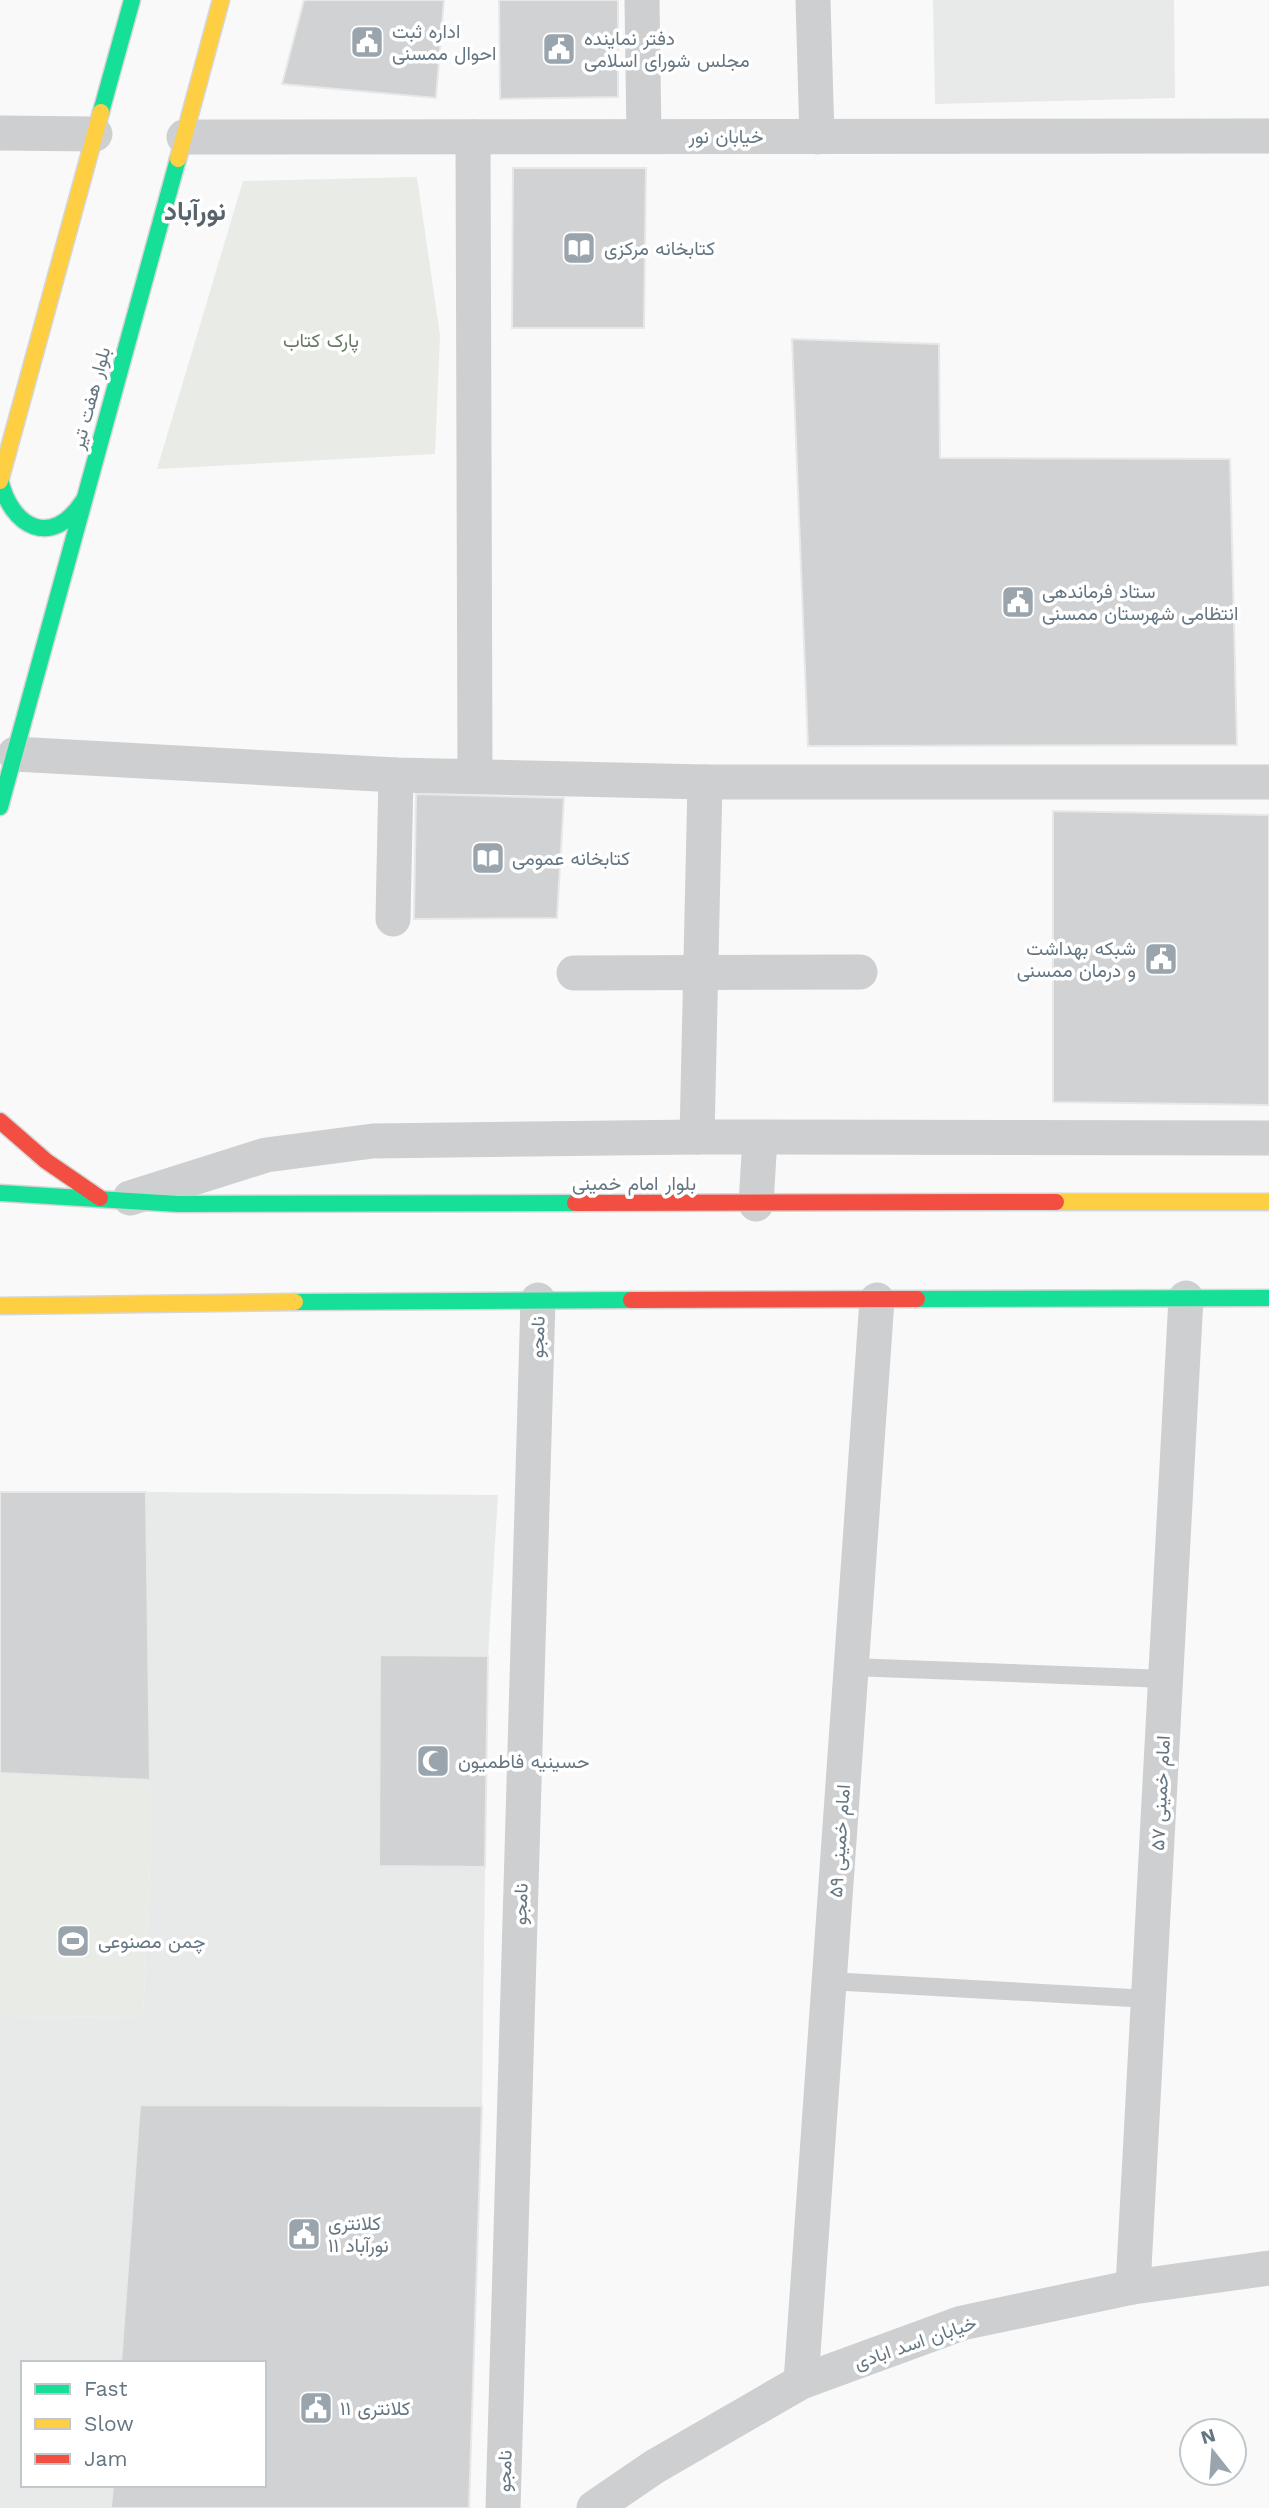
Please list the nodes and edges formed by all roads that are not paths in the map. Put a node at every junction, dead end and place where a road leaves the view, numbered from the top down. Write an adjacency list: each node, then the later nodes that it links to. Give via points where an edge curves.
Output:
1 (132, 0): 6 (main road)
2 (221, 0): 10 (main road, بلوار هفت تیر)
3 (642, 0): 7 (street)
4 (813, 0): 8 (street)
5 (0, 133): 6 (street)
6 (95, 134): 12 (main road)
7 (644, 136): 8 (street, خیابان نور); 11 (street, خیابان نور)
8 (817, 136): 9 (street, خیابان نور)
9 (1269, 136)
10 (184, 137): 11 (street, خیابان نور); 13 (main road, بلوار هفت تیر)
11 (473, 137): 16 (street)
12 (0, 480): 13 (main road, via 9,508 34,526 59,526)
13 (83, 501): 14 (main road, بلوار هفت تیر)
14 (15, 754): 15 (street); 19 (main road, بلوار هفت تیر)
15 (396, 775): 16 (street); 20 (street)
16 (475, 776): 17 (street)
17 (705, 782): 18 (street); 21 (street)
18 (1269, 782)
19 (0, 807)
20 (393, 919)
21 (701, 971): 22 (street); 23 (street); 25 (street)
22 (860, 972)
23 (574, 974)
24 (0, 1121): 29 (main road, via 46,1161)
25 (697, 1137): 26 (street); 29 (street, via 373,1141 266,1155)
26 (760, 1138): 27 (street); 31 (street)
27 (1269, 1138)
28 (0, 1193): 29 (main road, بلوار امام خمينی)
29 (113, 1200): 31 (main road, بلوار امام خمينی, via 178,1204)
30 (1269, 1202): 31 (main road, بلوار امام خمينی)
31 (756, 1204)
32 (1186, 1298): 33 (main road); 35 (main road); 38 (street, امام خمينی ۵۷)
33 (1269, 1298)
34 (538, 1300): 35 (main road); 36 (main road); 44 (street, نامجو)
35 (877, 1300): 37 (street, امام خمينی ۵۹)
36 (0, 1306)
37 (851, 1667): 38 (lane); 39 (street, امام خمينی ۵۹)
38 (1166, 1679): 40 (street, امام خمينی ۵۷)
39 (829, 1981): 40 (lane); 43 (street, امام خمينی ۵۹)
40 (1149, 1999): 42 (street, امام خمينی ۵۷)
41 (1269, 2269): 42 (street, خیابان اسد ابادی)
42 (1133, 2287): 43 (street, خیابان اسد ابادی, via 962,2323)
43 (801, 2382): 45 (street, خیابان اسد ابادی, via 654,2467)
44 (503, 2508)
45 (594, 2508)

